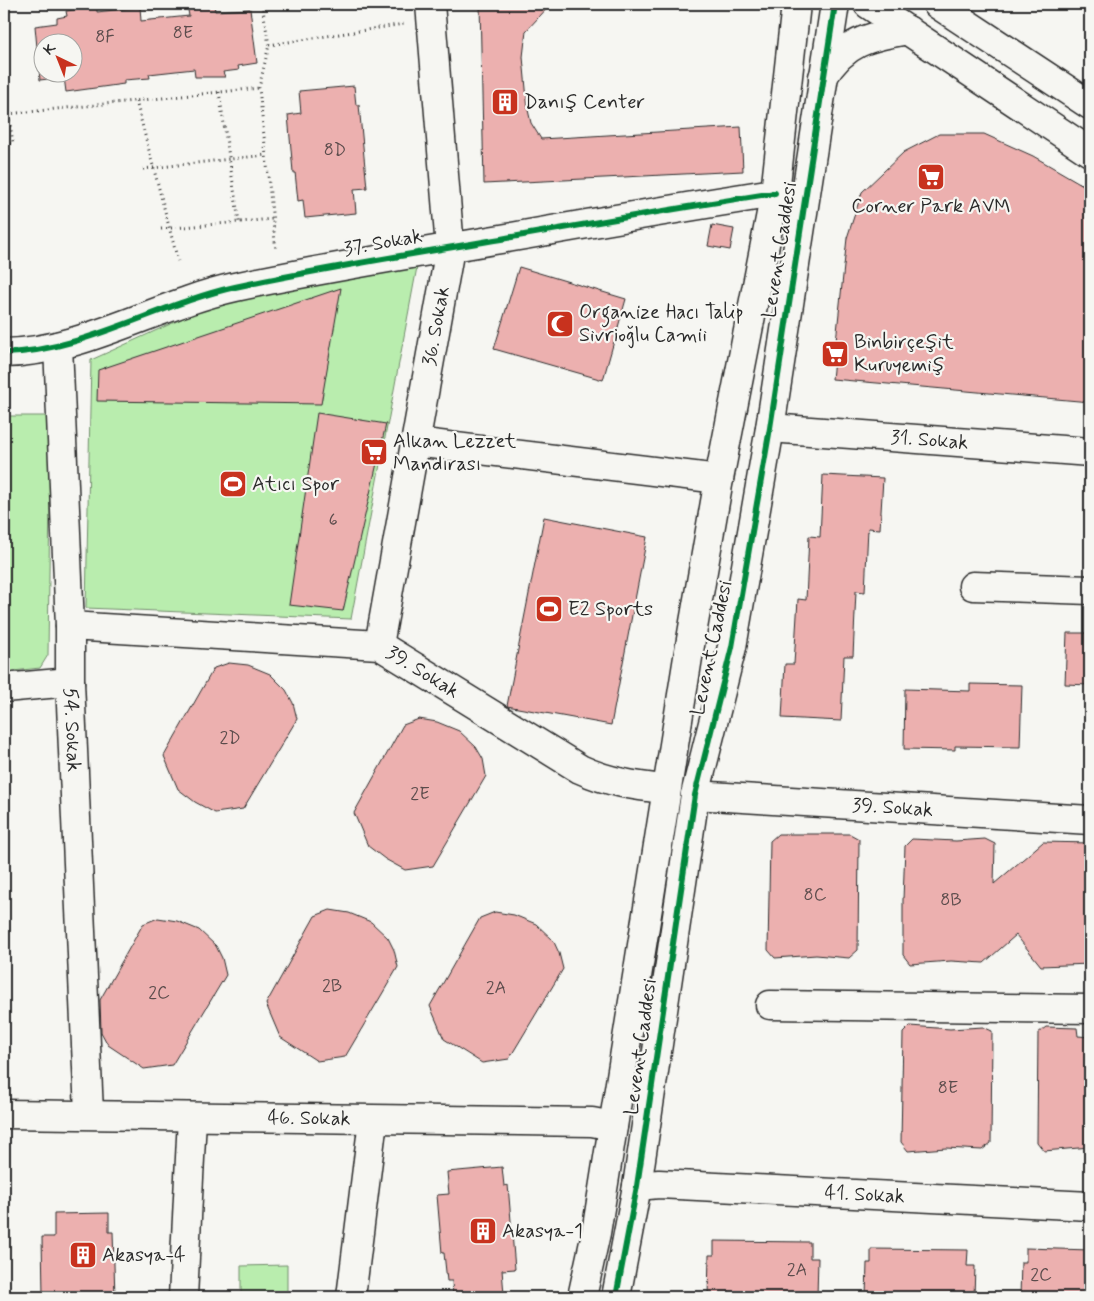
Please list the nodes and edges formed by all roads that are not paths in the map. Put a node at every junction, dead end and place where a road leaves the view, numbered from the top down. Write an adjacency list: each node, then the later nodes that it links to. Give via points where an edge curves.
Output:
1 (430, 4): 11 (street, 36. Sokak)
2 (796, 4): 10 (street, Levent Caddesi)
3 (834, 4): 7 (street, Levent Caddesi)
4 (868, 4): 6 (street)
5 (937, 4): 8 (street)
6 (908, 30): 7 (street, via 880,35 850,46); 9 (street)
7 (823, 76): 14 (street, Levent Caddesi)
8 (1090, 105)
9 (1090, 152)
10 (775, 193): 11 (street, 37. Sokak); 17 (street, Levent Caddesi)
11 (450, 248): 12 (street, 37. Sokak, via 235,287 176,304); 15 (street, 36. Sokak)
12 (58, 346): 13 (street, 37. Sokak); 20 (street, 54. Sokak)
13 (4, 353)
14 (770, 428): 16 (street, 31. Sokak); 25 (street, Levent Caddesi, via 732,646)
15 (415, 442): 17 (street); 21 (street, 36. Sokak)
16 (1090, 452)
17 (719, 479): 24 (street, Levent Caddesi)
18 (973, 586): 19 (street)
19 (1090, 590)
20 (70, 626): 21 (street, 39. Sokak); 22 (street, 54. Sokak)
21 (379, 645): 24 (street, 39. Sokak, via 580,769 622,784)
22 (70, 682): 23 (street); 29 (street, 54. Sokak)
23 (4, 688)
24 (665, 789): 33 (street, Levent Caddesi)
25 (695, 795): 26 (street, 39. Sokak); 34 (street, Levent Caddesi)
26 (1090, 820)
27 (770, 1005): 28 (street)
28 (1090, 1009)
29 (89, 1113): 30 (street, 46. Sokak); 31 (street, 46. Sokak)
30 (4, 1114)
31 (192, 1118): 32 (street, 46. Sokak); 36 (street)
32 (372, 1120): 33 (street, 46. Sokak, via 592,1122); 37 (street)
33 (613, 1126): 38 (street, Levent Caddesi)
34 (637, 1186): 35 (street, 41. Sokak, via 659,1184); 39 (street, Levent Caddesi)
35 (1090, 1206)
36 (183, 1297)
37 (351, 1297)
38 (582, 1297)
39 (616, 1297)

